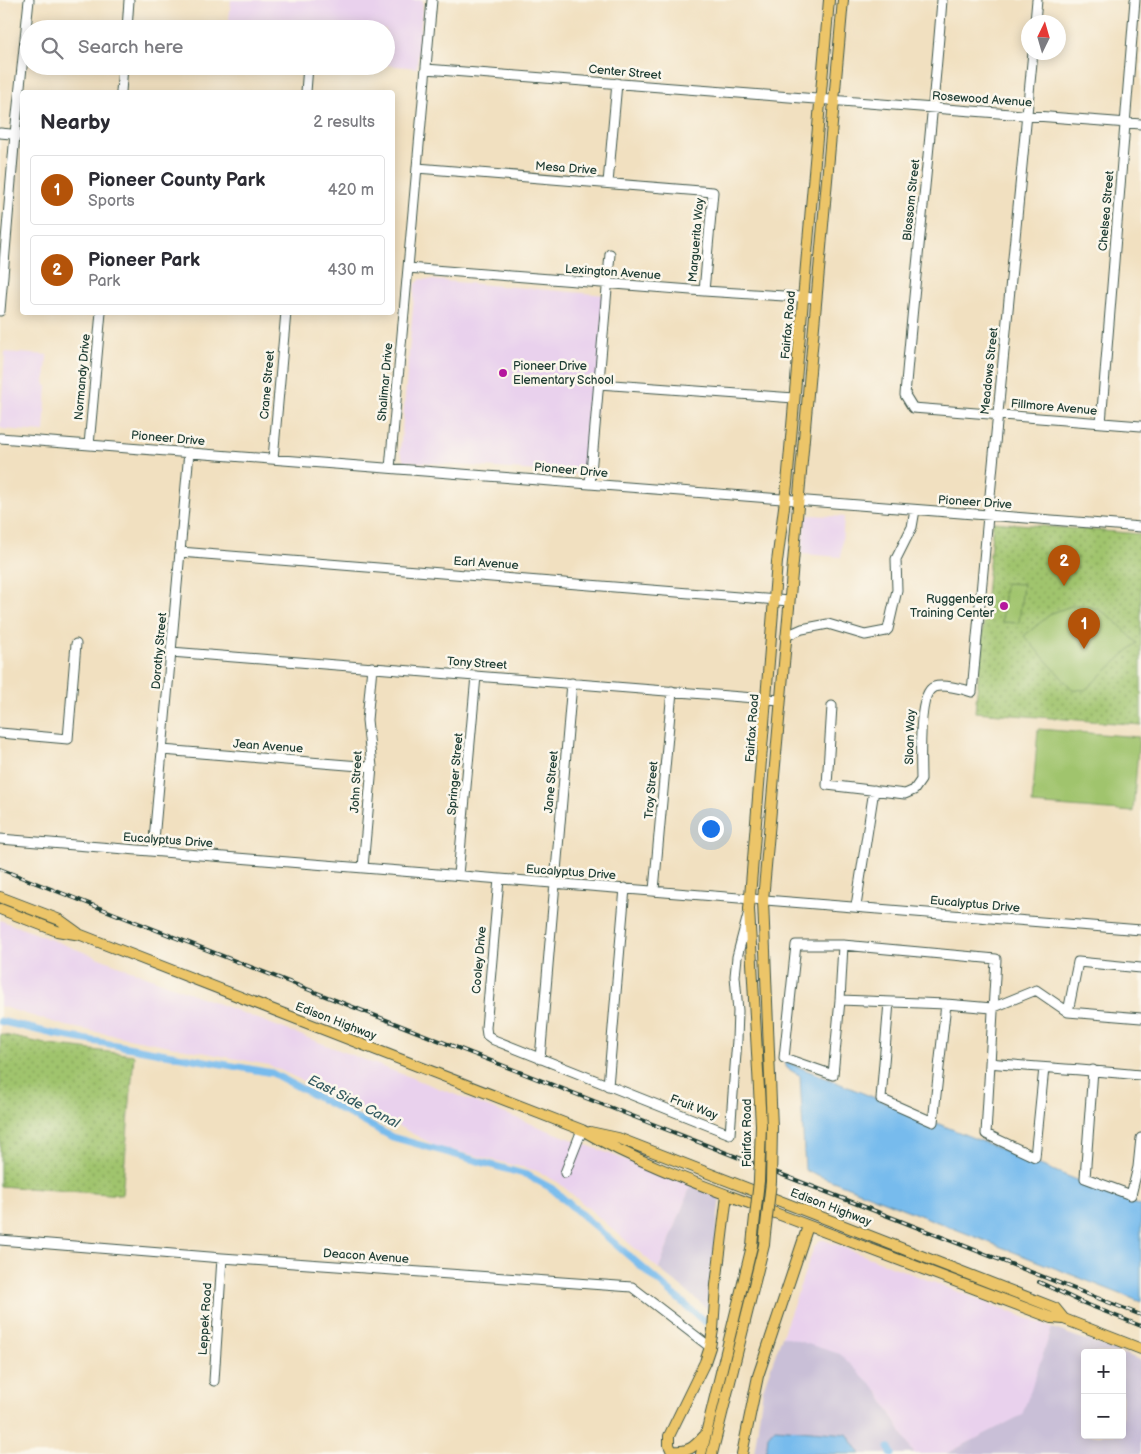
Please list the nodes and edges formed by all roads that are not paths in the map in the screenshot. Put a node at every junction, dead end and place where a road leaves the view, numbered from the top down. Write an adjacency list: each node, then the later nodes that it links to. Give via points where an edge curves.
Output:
1 (28, 0): 10 (street)
2 (129, 0): 11 (street)
3 (432, 0): 13 (street, Shalimar Drive)
4 (829, 0): 21 (main road, Fairfax Road)
5 (843, 0): 22 (main road, Fairfax Road)
6 (942, 0): 23 (street, Blossom Street)
7 (1037, 0): 9 (street)
8 (1135, 0): 26 (street, Chelsea Street)
9 (1036, 15)
10 (27, 20)
11 (128, 20)
12 (1031, 60): 24 (street, Meadows Street)
13 (426, 68): 17 (street, Center Street); 30 (street, Shalimar Drive)
14 (23, 75): 18 (street)
15 (122, 75): 19 (street)
16 (307, 75): 20 (street)
17 (617, 83): 21 (street, Center Street); 31 (street)
18 (22, 90)
19 (121, 90)
20 (306, 90)
21 (822, 100): 22 (street, Rosewood Avenue); 37 (main road, Fairfax Road)
22 (834, 101): 23 (street, Rosewood Avenue); 38 (main road, Fairfax Road)
23 (934, 108): 24 (street, Rosewood Avenue); 44 (street, Blossom Street, via 917,255 905,395)
24 (1028, 115): 26 (street, Rosewood Avenue); 45 (street, Meadows Street)
25 (20, 119): 29 (street)
26 (1125, 123): 27 (street, Rosewood Avenue); 46 (street, Chelsea Street)
27 (1141, 124)
28 (0, 133): 29 (street)
29 (19, 134): 39 (street)
30 (417, 168): 31 (street, Mesa Drive); 34 (street, Shalimar Drive)
31 (608, 183): 32 (street, Mesa Drive)
32 (713, 192): 36 (street, Marguerita Way)
33 (610, 254): 35 (street)
34 (408, 268): 35 (street, Lexington Avenue); 52 (street, Shalimar Drive)
35 (608, 284): 36 (street, Lexington Avenue); 42 (street)
36 (704, 291): 37 (street, Lexington Avenue)
37 (804, 297): 38 (street, Lexington Avenue); 43 (main road, Fairfax Road)
38 (816, 298): 55 (main road, Fairfax Road)
39 (0, 312)
40 (101, 315): 49 (street, Normandy Drive)
41 (286, 315): 51 (street, Crane Street)
42 (599, 384): 43 (street); 53 (street)
43 (794, 398): 54 (main road, Fairfax Road)
44 (908, 402): 45 (street, Fillmore Avenue, via 913,408)
45 (998, 415): 46 (street, Fillmore Avenue); 57 (street, Meadows Street)
46 (1101, 423): 47 (street, Fillmore Avenue)
47 (1141, 426)
48 (0, 438): 49 (street, Pioneer Drive)
49 (89, 445): 50 (street, Pioneer Drive)
50 (189, 452): 51 (street, Pioneer Drive); 59 (street, Dorothy Street)
51 (273, 459): 52 (street, Pioneer Drive)
52 (390, 468): 53 (street, Pioneer Drive)
53 (590, 484): 54 (street, Pioneer Drive)
54 (785, 500): 55 (street, Pioneer Drive); 60 (main road, Fairfax Road)
55 (798, 501): 56 (street, Pioneer Drive); 61 (main road, Fairfax Road)
56 (915, 510): 57 (street, Pioneer Drive); 62 (street, via 912,527 896,559 897,590 886,632 865,635 828,624)
57 (988, 516): 58 (street, Pioneer Drive); 68 (street, Meadows Street, via 972,692)
58 (1141, 527)
59 (180, 552): 60 (street, Earl Avenue); 64 (street, Dorothy Street)
60 (774, 599): 61 (street, Earl Avenue); 70 (main road, Fairfax Road)
61 (789, 601): 62 (main road, Fairfax Road)
62 (786, 636): 71 (main road, Fairfax Road)
63 (76, 644): 73 (street, via 68,739)
64 (171, 652): 65 (street, Tony Street); 74 (street, Dorothy Street)
65 (372, 667): 66 (street, Tony Street); 75 (street, John Street, via 367,720)
66 (476, 676): 67 (street, Tony Street); 80 (street, Springer Street)
67 (572, 683): 69 (street, Tony Street); 82 (street, Jane Street)
68 (934, 687): 76 (street, Sloan Way, via 926,696 923,707 921,780 914,790 905,794)
69 (672, 691): 70 (street, Tony Street); 84 (street, Troy Street)
70 (767, 699): 71 (street, Tony Street); 87 (main road, Fairfax Road)
71 (780, 700): 86 (main road, Fairfax Road)
72 (832, 706): 76 (street, via 827,785)
73 (0, 733)
74 (162, 750): 75 (street, Jean Avenue); 78 (street, Dorothy Street)
75 (372, 767): 79 (street, John Street)
76 (874, 790): 88 (street)
77 (0, 839): 78 (street, Eucalyptus Drive)
78 (153, 851): 79 (street, Eucalyptus Drive)
79 (363, 868): 80 (street, Eucalyptus Drive)
80 (458, 875): 81 (street, Eucalyptus Drive)
81 (499, 879): 82 (street, Eucalyptus Drive); 100 (street, Cooley Drive, via 486,1028)
82 (554, 882): 83 (street, Eucalyptus Drive); 101 (street, Jane Street)
83 (625, 888): 84 (street, Eucalyptus Drive); 106 (street)
84 (654, 890): 87 (street, Eucalyptus Drive)
85 (0, 897): 91 (main road, Edison Highway, via 60,920)
86 (763, 900): 87 (street, Eucalyptus Drive); 88 (street, Eucalyptus Drive); 121 (main road, Fairfax Road, bridge, via 772,1128 771,1182 764,1245)
87 (750, 904): 106 (street, Fruit Way, via 735,976 738,1011 730,1134); 119 (main road, Fairfax Road, bridge, via 761,1126 759,1181 752,1246)
88 (856, 906): 90 (street, Eucalyptus Drive)
89 (0, 909): 91 (main road, Edison Highway, via 57,931)
90 (1141, 930)
91 (81, 935): 107 (main road, Edison Highway)
92 (843, 945): 94 (street); 94 (street, via 796,945 784,1058 832,1075); 97 (street, via 996,959)
93 (1141, 968): 98 (street, via 1078,962)
94 (840, 1000): 95 (street)
95 (889, 1002): 96 (street); 96 (street, via 881,1099 933,1122)
96 (946, 1004): 97 (street)
97 (992, 1008): 98 (street, via 1036,990); 102 (street)
98 (1068, 1012): 99 (street)
99 (1141, 1018)
100 (494, 1040): 101 (street, Fruit Way)
101 (540, 1059): 106 (street, Fruit Way)
102 (990, 1063): 103 (street); 103 (street, via 986,1134 1035,1157)
103 (1044, 1068): 104 (street)
104 (1092, 1070): 105 (street); 109 (street, via 1085,1178 1131,1195)
105 (1141, 1075)
106 (608, 1086)
107 (582, 1130): 110 (street); 111 (main road, Edison Highway, via 611,1148); 115 (main road, Edison Highway, via 618,1138 1055,1308)
108 (1141, 1138): 109 (street)
109 (1140, 1167)
110 (565, 1173)
111 (727, 1195): 112 (main road, Edison Highway); 116 (main road)
112 (808, 1226): 115 (main road, Edison Highway, via 1052,1318); 123 (main road, via 758,1376)
113 (0, 1240): 114 (street, Deacon Avenue)
114 (222, 1258): 116 (street, Deacon Avenue, via 632,1287); 118 (street, Leppek Road)
115 (1064, 1319): 117 (main road, Edison Highway)
116 (710, 1347): 120 (main road, via 671,1430 669,1436)
117 (1141, 1349)
118 (214, 1381)
119 (705, 1435): 120 (main road, via 691,1449); 122 (main road, Fairfax Road)
120 (673, 1452)
121 (715, 1452)
122 (701, 1454)
123 (742, 1454)

